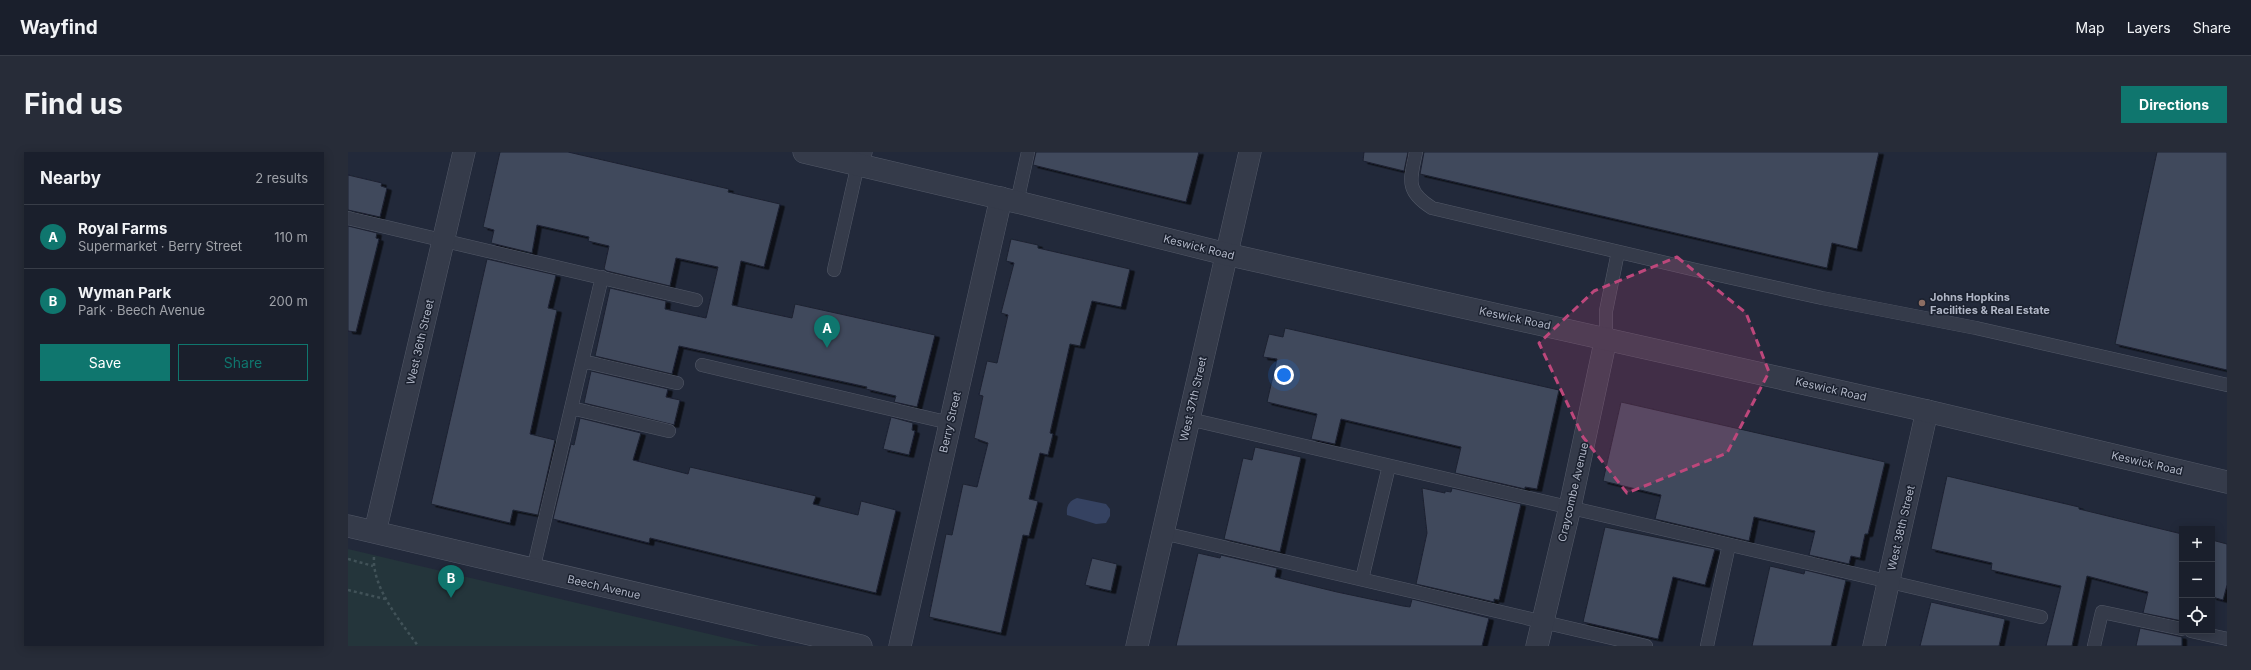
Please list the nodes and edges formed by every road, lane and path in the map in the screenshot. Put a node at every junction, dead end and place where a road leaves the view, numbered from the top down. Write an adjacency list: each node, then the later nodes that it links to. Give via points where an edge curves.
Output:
1 (464, 152): 9 (street, West 36th Street)
2 (804, 152): 6 (street, Keswick Road)
3 (1028, 152): 7 (lane)
4 (1250, 152): 11 (street, West 37th Street)
5 (1416, 152): 10 (lane, via 1411,187 1418,200 1432,208)
6 (860, 158): 7 (street, Keswick Road); 12 (lane)
7 (1009, 200): 11 (street, Keswick Road); 23 (street, Berry Street)
8 (348, 218): 9 (lane)
9 (444, 241): 13 (lane); 29 (street, West 36th Street)
10 (1618, 252): 15 (lane, via 1606,311); 19 (lane, via 1822,298 1976,328)
11 (1226, 254): 15 (street, Keswick Road); 22 (street, West 37th Street)
12 (834, 270)
13 (602, 277): 14 (lane); 16 (lane)
14 (696, 300)
15 (1606, 338): 21 (street, Keswick Road); 27 (street, Craycombe Avenue)
16 (582, 361): 18 (lane); 20 (lane)
17 (702, 365): 23 (lane)
18 (677, 383)
19 (2227, 385)
20 (571, 408): 24 (lane); 34 (lane)
21 (1927, 411): 26 (street, Keswick Road); 36 (street, West 38th Street)
22 (1189, 419): 25 (lane); 30 (street, West 37th Street)
23 (950, 423): 46 (street, Berry Street)
24 (669, 430)
25 (1389, 466): 27 (lane); 35 (lane)
26 (2227, 482)
27 (1570, 508): 31 (lane); 40 (street, Craycombe Avenue)
28 (348, 526): 29 (street, Beech Avenue)
29 (375, 532): 33 (path); 34 (street, Beech Avenue)
30 (1162, 534): 35 (lane); 47 (street, West 37th Street)
31 (1729, 545): 36 (lane); 50 (lane)
32 (348, 559): 33 (path)
33 (373, 566): 38 (path)
34 (533, 570): 45 (street, Beech Avenue)
35 (1362, 579): 40 (lane)
36 (1889, 582): 39 (lane); 51 (street, West 38th Street)
37 (348, 590): 38 (path)
38 (385, 599): 44 (path)
39 (2041, 617)
40 (1542, 622): 48 (street, Craycombe Avenue); 49 (lane)
41 (2179, 628): 52 (lane, via 2102,612)
42 (2206, 634): 43 (lane)
43 (2227, 638)
44 (418, 646)
45 (861, 646)
46 (900, 646)
47 (1137, 646)
48 (1537, 646)
49 (1646, 646)
50 (1707, 646)
51 (1874, 646)
52 (2094, 646)

